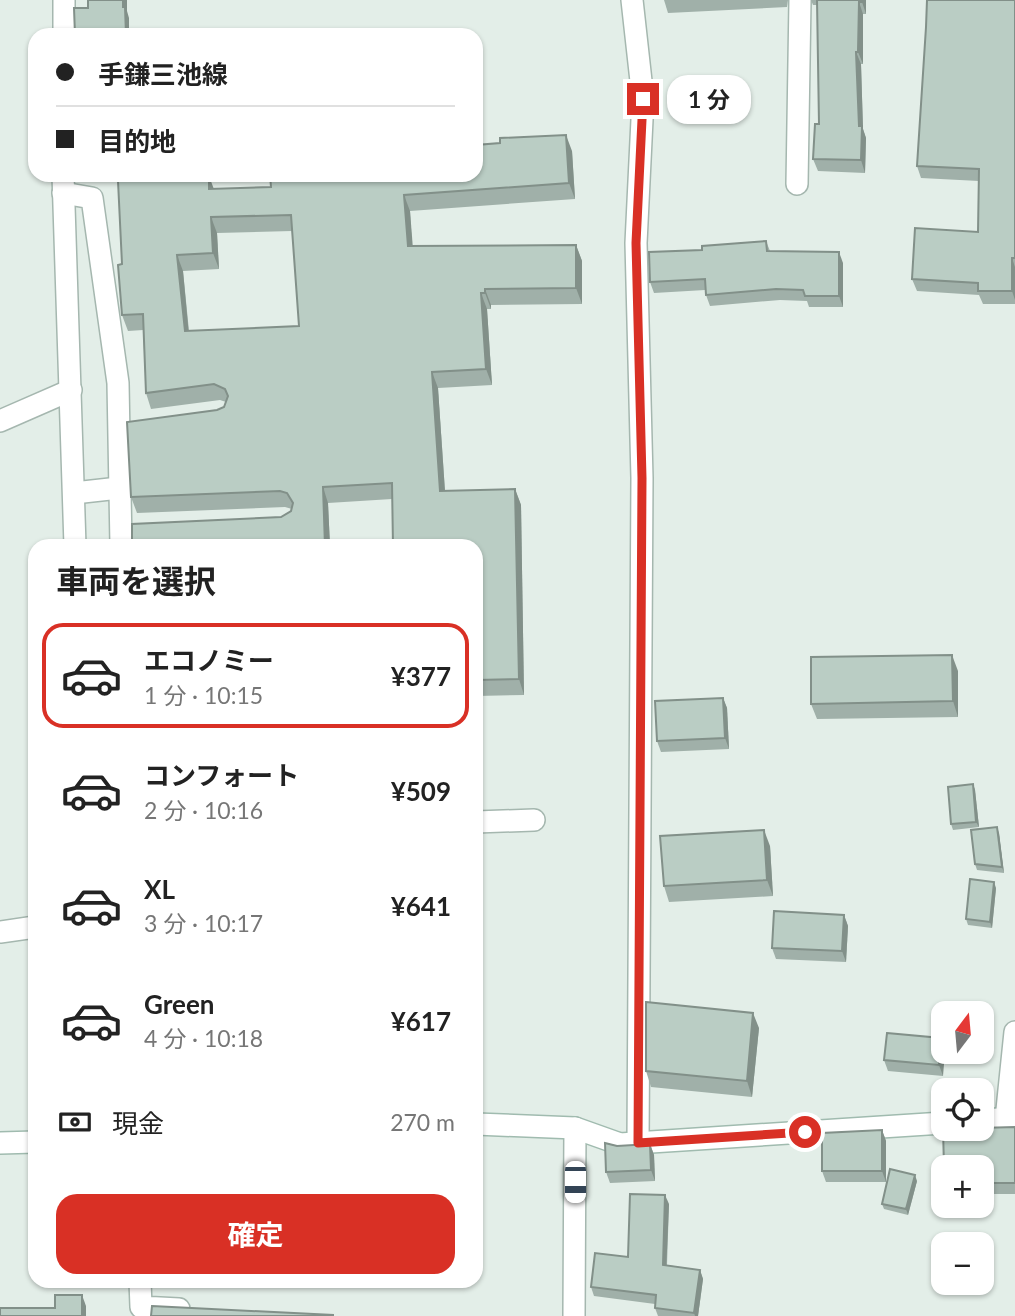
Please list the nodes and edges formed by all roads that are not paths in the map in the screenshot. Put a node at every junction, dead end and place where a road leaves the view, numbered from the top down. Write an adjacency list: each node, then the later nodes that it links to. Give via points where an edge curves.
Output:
1 (64, 0): 4 (street)
2 (632, 0): 27 (street, via 643,99 636,243 642,478)
3 (800, 0): 6 (street)
4 (64, 28)
5 (63, 184): 7 (street); 10 (street, via 92,198 118,383)
6 (797, 184)
7 (71, 390): 8 (street); 12 (street)
8 (0, 421)
9 (144, 422): 10 (street)
10 (118, 426): 11 (street)
11 (118, 488): 12 (street); 14 (street)
12 (74, 493): 15 (street)
13 (148, 525): 14 (street)
14 (120, 536)
15 (75, 539)
16 (534, 820): 17 (street)
17 (483, 822)
18 (28, 928): 19 (street)
19 (0, 932)
20 (1015, 1032): 21 (street)
21 (1011, 1118)
22 (483, 1124): 24 (street)
23 (931, 1124): 27 (street)
24 (575, 1128): 27 (street, via 620,1144); 31 (street)
25 (28, 1142): 26 (street)
26 (0, 1143)
27 (638, 1143)
28 (141, 1288): 30 (street)
29 (194, 1310): 30 (street)
30 (141, 1312)
31 (574, 1316)

